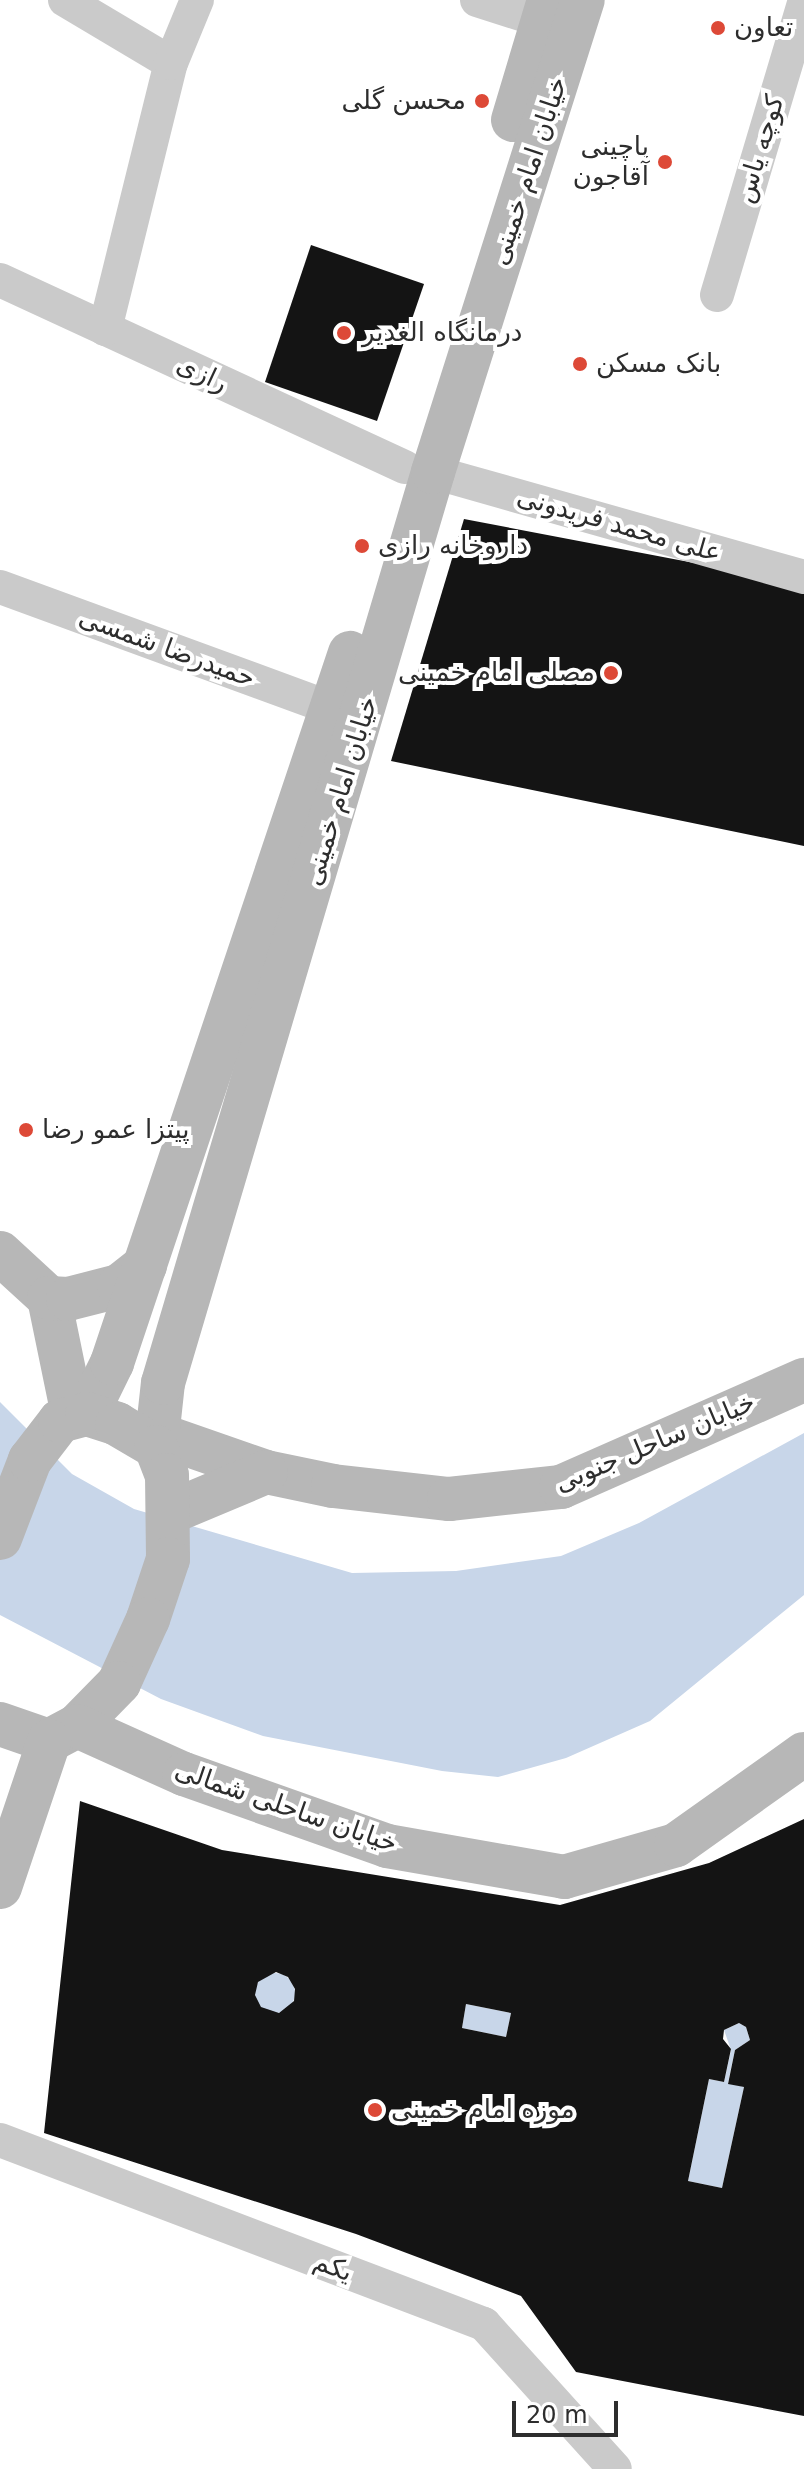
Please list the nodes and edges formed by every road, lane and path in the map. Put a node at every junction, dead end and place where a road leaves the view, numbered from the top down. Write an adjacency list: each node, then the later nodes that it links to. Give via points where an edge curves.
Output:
1 (65, 0): 7 (street)
2 (197, 0): 7 (street)
3 (477, 0): 6 (street)
4 (583, 0): 11 (main road, خیابان امام خمینی)
5 (804, 4): 9 (street, کوچه یاس)
6 (546, 11): 11 (main road, خیابان امام خمینی)
7 (171, 63): 10 (street)
8 (0, 280): 10 (street, رازی)
9 (717, 295)
10 (105, 329): 11 (street, رازی)
11 (419, 469): 12 (street, علی محمد فریدونی); 14 (main road, خیابان امام خمینی); 19 (main road, خیابان امام خمینی, via 163,1383)
12 (804, 577)
13 (0, 587): 14 (street, حمیدرضا شمسی)
14 (334, 709): 15 (main road, خیابان امام خمینی)
15 (145, 1266): 16 (main road, via 119,1286 68,1299); 18 (main road, خیابان امام خمینی, via 112,1363)
16 (26, 1277): 18 (main road, via 23,1315)
17 (804, 1380): 20 (main road, خیابان ساحل جنوبی, via 561,1487 449,1499 333,1486)
18 (63, 1425): 19 (main road, خیابان ساحل جنوبی, via 117,1424); 22 (main road, خیابان امام خمینی)
19 (157, 1441): 20 (main road, خیابان ساحل جنوبی); 21 (main road)
20 (266, 1472): 21 (main road)
21 (170, 1515): 23 (main road, via 168,1559 148,1619 119,1683)
22 (0, 1538)
23 (77, 1723): 24 (main road, خیابان ساحلی شمالی); 25 (main road, خیابان ساحلی شمالی, via 184,1774 387,1846 564,1877 676,1845); 26 (main road)
24 (0, 1725)
25 (804, 1754)
26 (0, 1887)
27 (0, 2140): 28 (street, یکم, via 484,2324)
28 (615, 2469)

